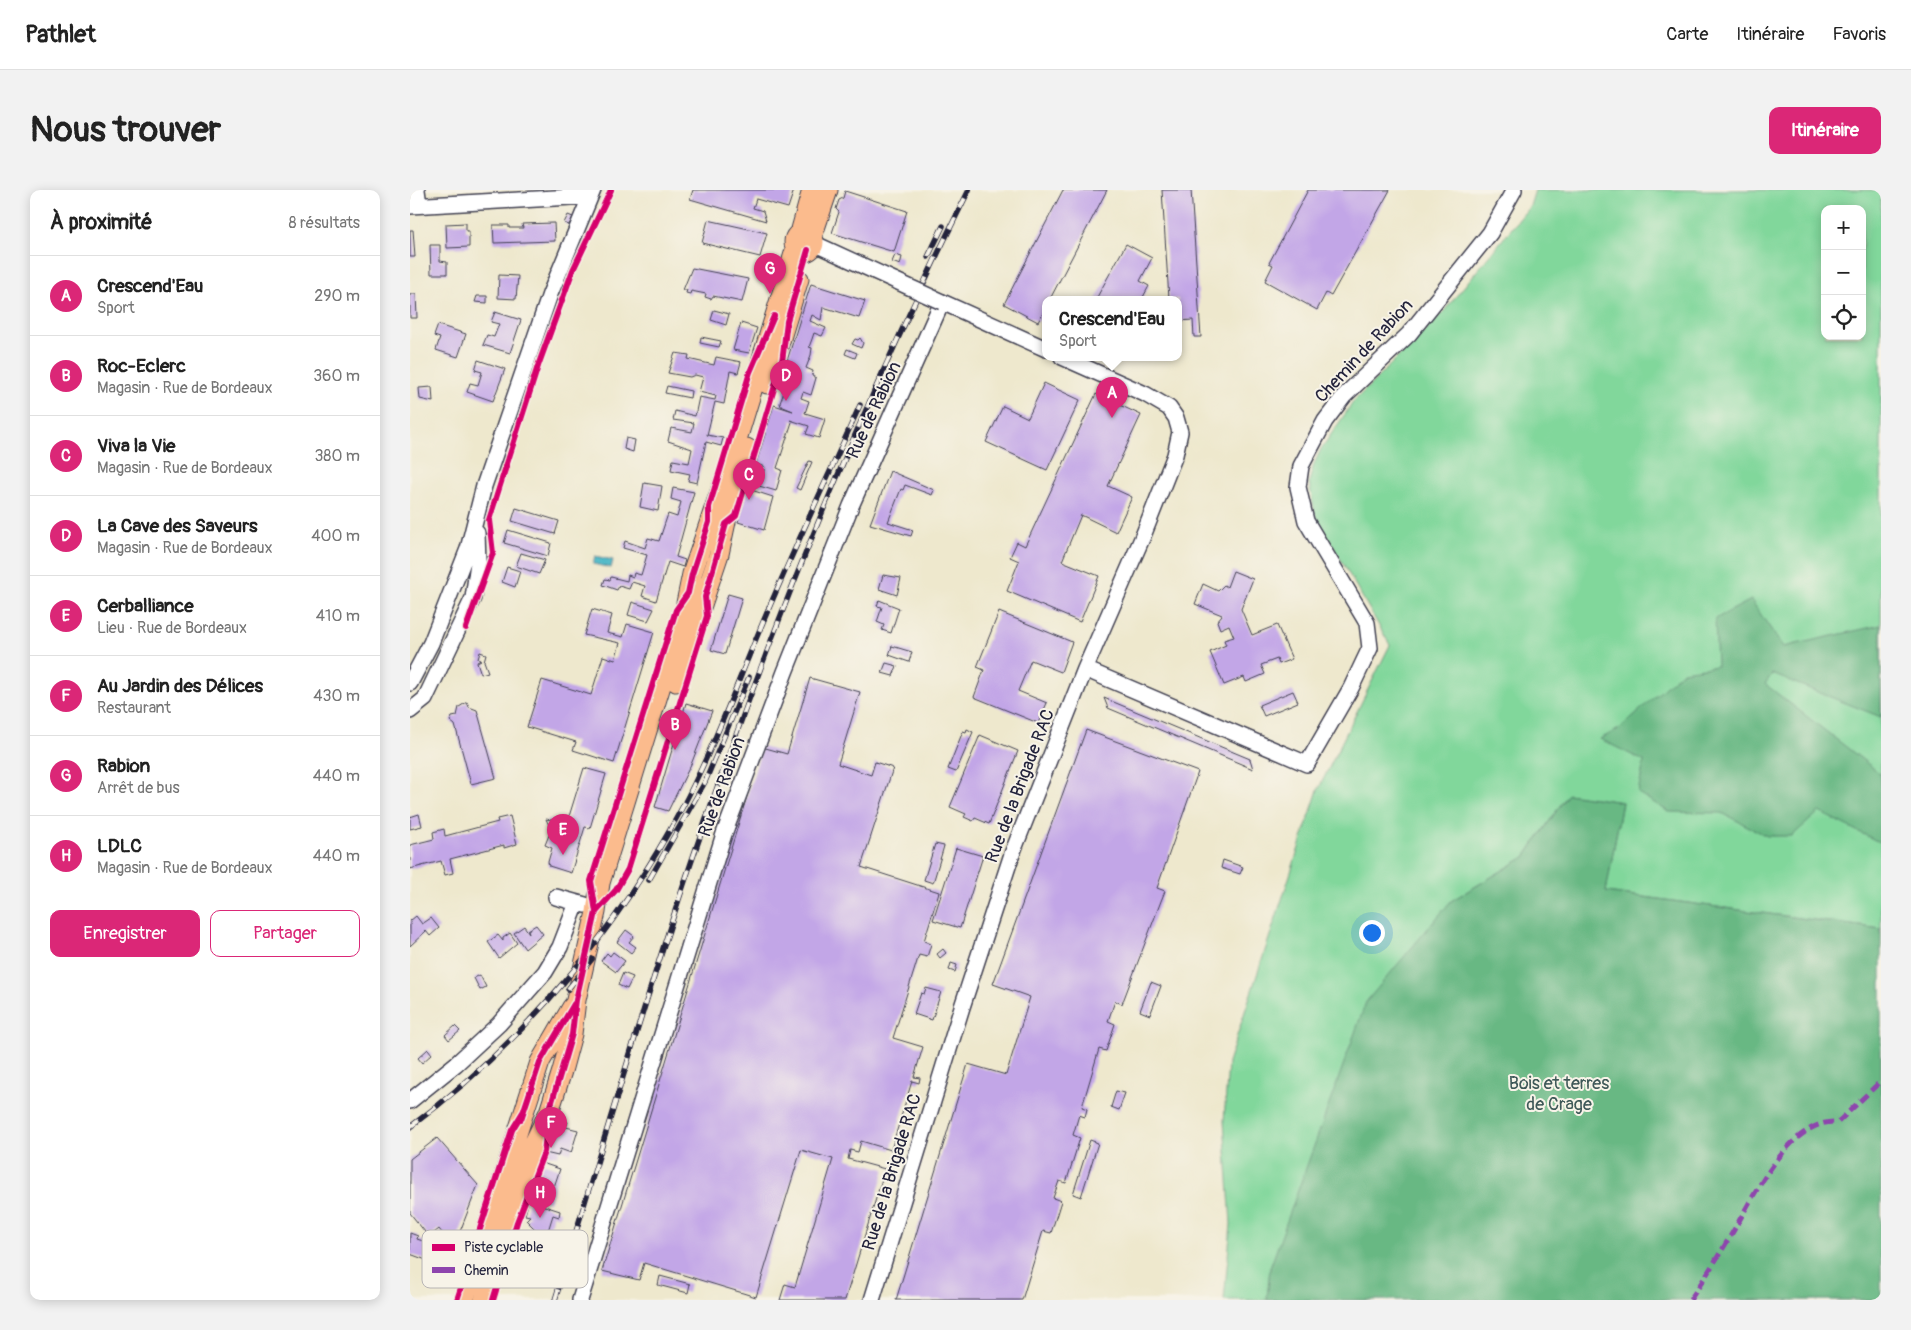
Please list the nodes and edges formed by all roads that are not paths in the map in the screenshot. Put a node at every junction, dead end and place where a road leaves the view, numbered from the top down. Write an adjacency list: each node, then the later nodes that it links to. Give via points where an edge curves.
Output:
1 (417, 190): 6 (street)
2 (812, 190): 7 (main road)
3 (828, 190): 7 (main road)
4 (1514, 190): 14 (street, Chemin de Rabion, via 1490,233 1409,334 1344,396 1325,421 1301,466 1298,487 1306,521 1367,623 1370,648 1352,688 1307,764)
5 (592, 193): 6 (street); 11 (street, via 550,294 484,486)
6 (414, 206)
7 (806, 242): 8 (street, bridge); 19 (main road, via 729,508 718,523 719,554 699,607 627,840)
8 (942, 302): 9 (street); 24 (street, Rue de Rabion, via 851,506 724,834)
9 (1042, 347)
10 (1071, 361): 14 (street, Rue de la Brigade RAC, via 1169,408 1180,432 1175,455 1143,536)
11 (477, 517): 12 (street); 13 (street)
12 (468, 549): 13 (street); 15 (street, via 431,643)
13 (478, 564): 16 (street, via 473,598 425,699)
14 (1085, 668): 31 (street, Rue de la Brigade RAC, via 1012,854)
15 (410, 683)
16 (410, 711)
17 (556, 897): 18 (street)
18 (577, 903): 19 (street, via 589,905); 21 (street, via 560,947 546,972 499,1024)
19 (596, 912): 20 (main road)
20 (576, 1000): 22 (main road, via 540,1062); 23 (main road, via 572,1034 549,1112 531,1149)
21 (410, 1102)
22 (486, 1230)
23 (506, 1230)
24 (588, 1274)
25 (468, 1288): 28 (main road)
26 (488, 1288): 29 (main road)
27 (584, 1288): 30 (street, Rue de Rabion)
28 (464, 1300)
29 (484, 1300)
30 (580, 1300)
31 (872, 1300)

